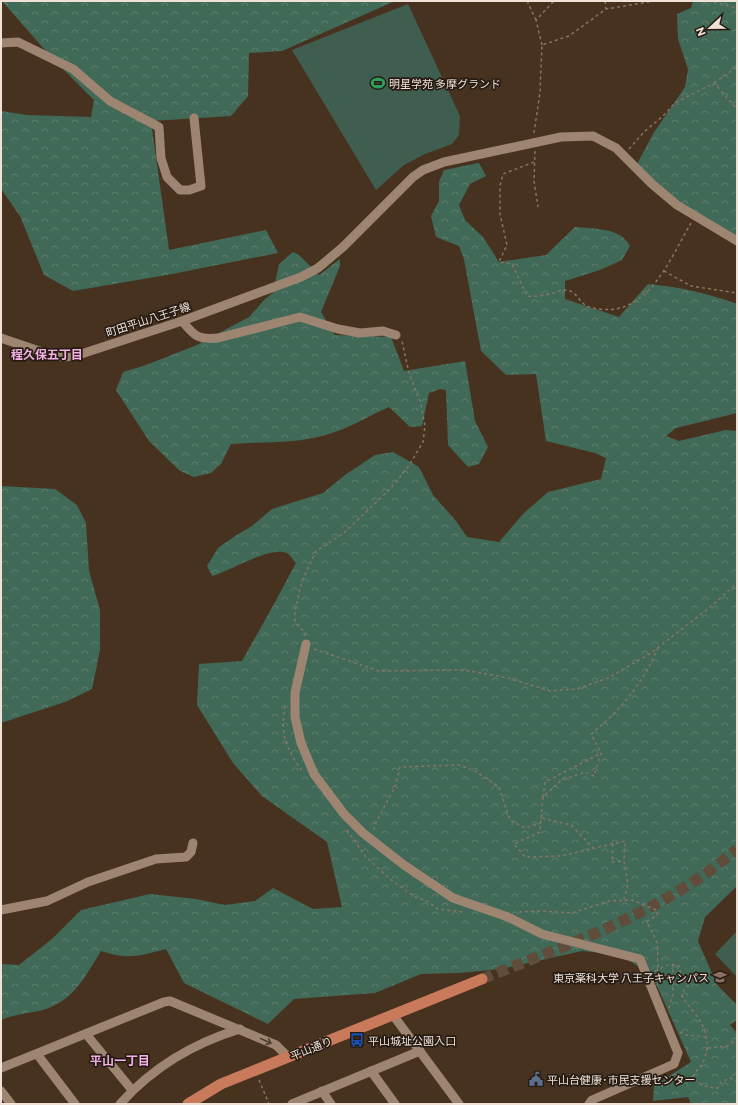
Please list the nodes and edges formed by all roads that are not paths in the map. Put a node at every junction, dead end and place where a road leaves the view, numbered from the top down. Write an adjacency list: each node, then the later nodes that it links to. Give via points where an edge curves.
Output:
1 (1, 43): 2 (street, via 18,42 73,68 110,101 159,126 161,158 167,177 180,190 201,186)
2 (194, 118)
3 (737, 241): 4 (street, 町田平山八王子線, via 664,195 610,144 593,136 561,137 444,162 423,170 318,268 302,277)
4 (182, 321): 5 (street, via 196,336 207,339 300,317 338,329 360,332 383,331); 6 (street, 町田平山八王子線, via 78,355 64,357 45,354)
5 (396, 335)
6 (1, 338)
7 (306, 644): 30 (street, via 295,693 295,717 301,742 314,774 344,814 404,865 453,898 508,917 542,934 640,959 678,1053 674,1064 592,1100)
8 (193, 843): 9 (street, via 191,852 186,857 156,859 88,882 47,901)
9 (1, 910)
10 (482, 979): 11 (main road, 平山通り)
11 (393, 1015): 14 (street); 16 (main road, 平山通り)
12 (240, 1029): 13 (street, via 170,1001); 16 (street, one-way to 16, via 276,1045); 19 (street, via 179,1055 150,1074)
13 (86, 1034): 15 (street); 19 (street)
14 (420, 1051): 18 (street); 29 (street)
15 (37, 1054): 17 (street); 23 (street)
16 (288, 1057): 25 (main road, 平山通り, via 215,1087)
17 (1, 1068)
18 (371, 1071): 21 (street); 28 (street)
19 (132, 1090): 24 (street)
20 (1, 1091): 22 (street)
21 (322, 1091): 26 (street); 27 (street)
22 (11, 1104)
23 (75, 1104)
24 (120, 1104)
25 (188, 1104)
26 (292, 1104)
27 (331, 1104)
28 (395, 1104)
29 (459, 1104)
30 (589, 1104)

